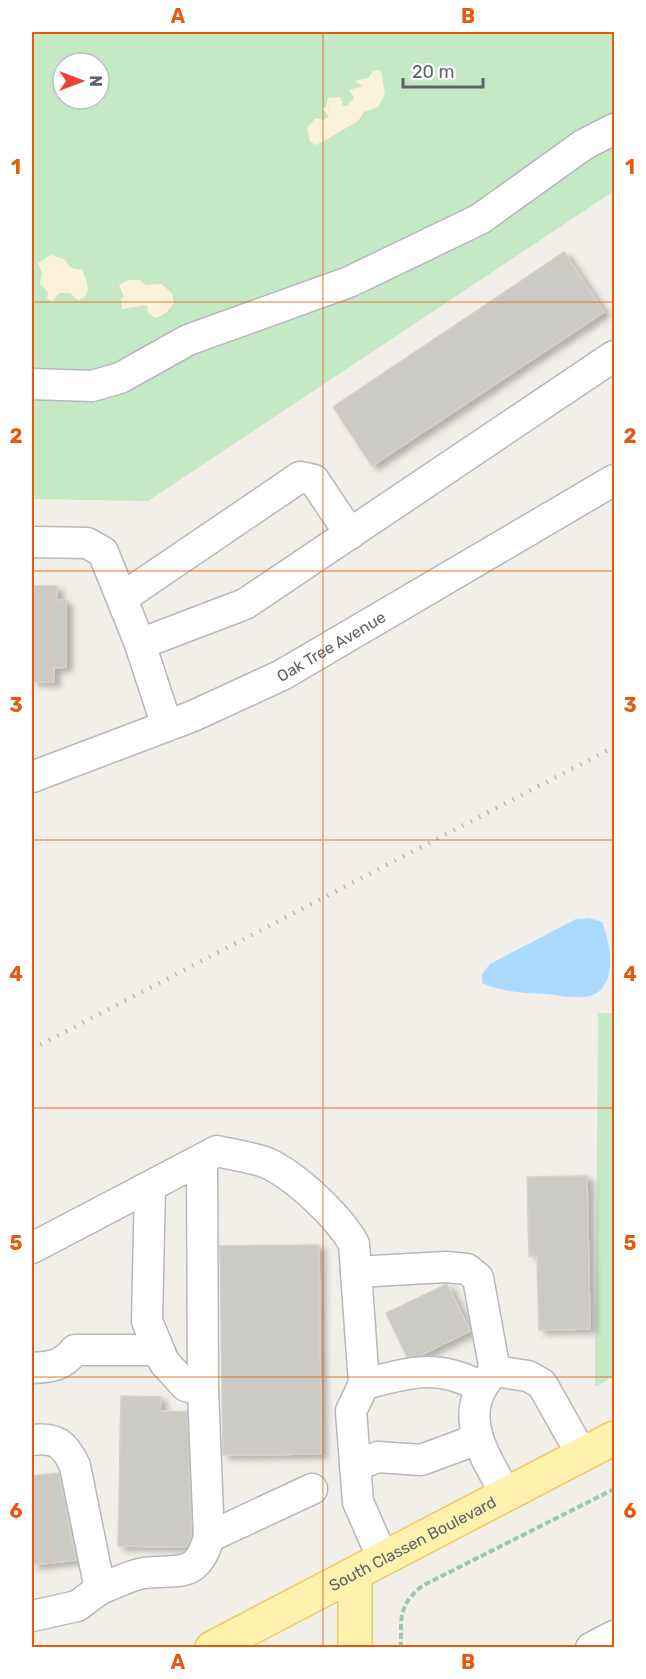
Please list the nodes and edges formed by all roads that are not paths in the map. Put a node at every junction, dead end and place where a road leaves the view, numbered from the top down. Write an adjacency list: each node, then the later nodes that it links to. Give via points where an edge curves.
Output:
1 (615, 129): 3 (street, via 583,145 480,219 349,282 188,340 120,378 92,386)
2 (615, 356): 5 (street)
3 (32, 384)
4 (615, 480): 9 (street, Oak Tree Avenue, via 282,675)
5 (350, 534): 7 (street, via 314,480 300,477); 8 (street, via 245,604)
6 (32, 542): 7 (street, via 96,546 108,561)
7 (122, 598): 8 (street)
8 (140, 644): 9 (street)
9 (167, 726): 10 (street, Oak Tree Avenue)
10 (32, 777)
11 (209, 1155): 12 (street); 14 (street, via 267,1163 315,1197 344,1225 354,1244); 19 (street)
12 (150, 1187): 13 (street); 15 (street, via 147,1321)
13 (32, 1248)
14 (356, 1272): 17 (street, via 467,1269 478,1278); 18 (street)
15 (159, 1350): 16 (street, via 75,1350 56,1367); 19 (street, via 164,1362 186,1386)
16 (32, 1368)
17 (487, 1379): 18 (street, via 465,1379 435,1370); 21 (street, via 473,1420); 23 (street, via 528,1376 542,1384)
18 (364, 1384): 24 (street, via 351,1412)
19 (203, 1390): 27 (street)
20 (615, 1438): 23 (main road, South Classen Boulevard)
21 (478, 1439): 24 (street, via 421,1460 378,1457); 26 (street)
22 (32, 1440): 30 (street, via 60,1442 69,1452)
23 (582, 1455): 26 (main road, South Classen Boulevard)
24 (355, 1466): 28 (street, via 358,1502)
25 (312, 1489): 27 (street)
26 (506, 1494): 28 (main road, South Classen Boulevard)
27 (209, 1537): 30 (street, via 203,1557 195,1566 142,1574)
28 (383, 1559): 29 (main road, South Classen Boulevard)
29 (354, 1575): 33 (main road, South Classen Boulevard); 34 (main road)
30 (100, 1589): 31 (street, via 77,1606)
31 (32, 1616)
32 (615, 1636): 35 (street)
33 (212, 1647)
34 (355, 1647)
35 (591, 1647)

